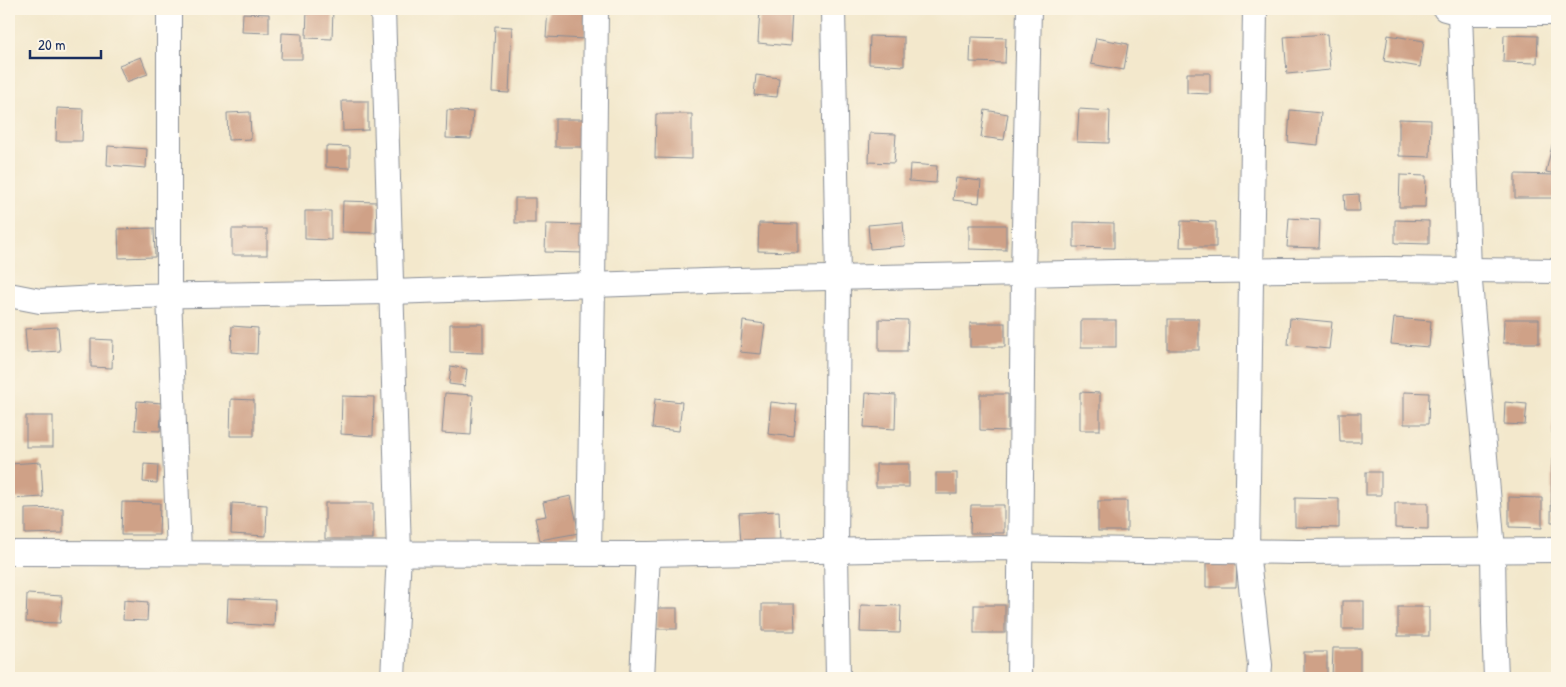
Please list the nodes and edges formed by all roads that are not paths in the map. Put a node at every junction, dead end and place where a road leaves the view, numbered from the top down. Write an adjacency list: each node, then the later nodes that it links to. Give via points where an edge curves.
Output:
1 (169, 9): 17 (street)
2 (382, 9): 15 (street)
3 (596, 9): 14 (street)
4 (834, 9): 13 (street)
5 (1029, 9): 12 (street)
6 (1255, 9): 9 (street)
7 (1452, 11): 8 (street); 10 (street)
8 (1557, 14)
9 (1251, 270): 10 (street); 12 (street); 22 (street)
10 (1469, 270): 11 (street); 19 (street)
11 (1557, 271)
12 (1023, 274): 13 (street); 18 (street)
13 (838, 278): 14 (street); 21 (street)
14 (593, 285): 15 (street); 26 (street)
15 (390, 292): 17 (street); 25 (street)
16 (9, 295): 17 (street, via 40,301)
17 (169, 295): 24 (street)
18 (1021, 549): 21 (street); 22 (street); 31 (street)
19 (1493, 550): 20 (street); 22 (street); 33 (street)
20 (1557, 550)
21 (836, 551): 27 (street); 30 (street)
22 (1247, 551): 32 (street)
23 (9, 553): 24 (street)
24 (179, 553): 25 (street)
25 (399, 553): 26 (street); 28 (street)
26 (589, 553): 27 (street)
27 (648, 554): 29 (street)
28 (393, 678)
29 (642, 678)
30 (838, 678)
31 (1019, 678)
32 (1260, 678)
33 (1496, 678)

